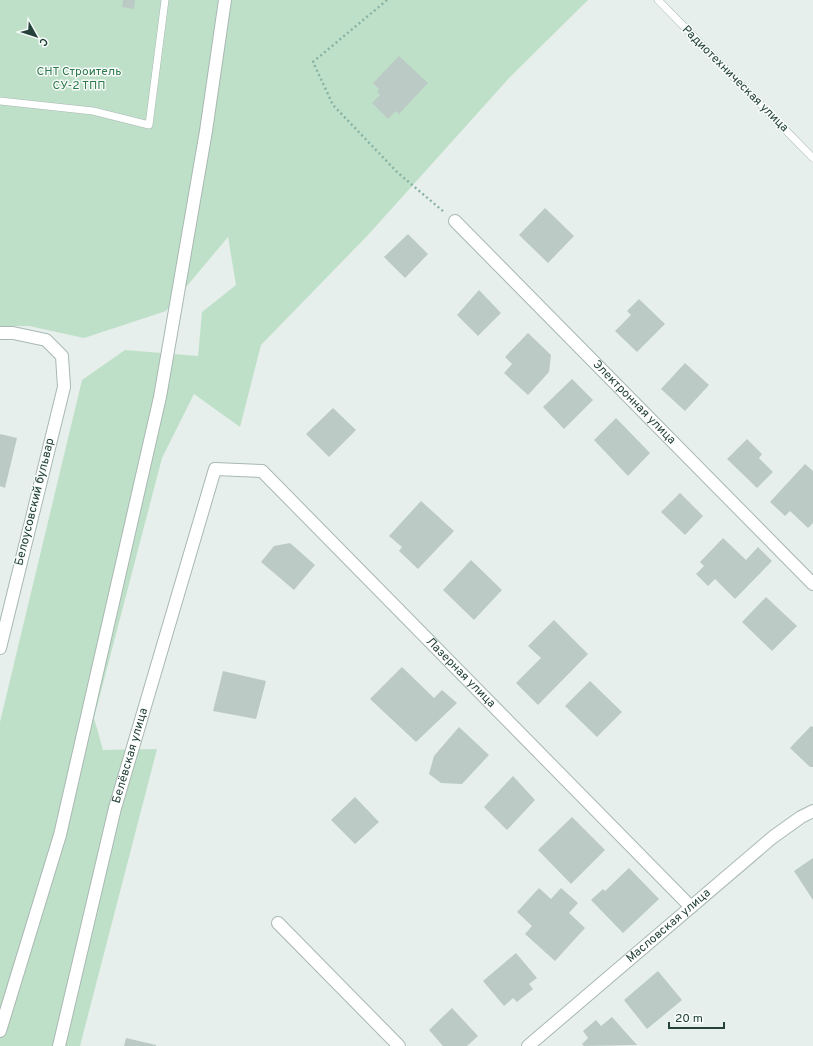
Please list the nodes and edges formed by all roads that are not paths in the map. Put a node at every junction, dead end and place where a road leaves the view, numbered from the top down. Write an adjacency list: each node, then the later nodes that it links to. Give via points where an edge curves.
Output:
1 (165, 0): 4 (lane, via 149,125 93,111)
2 (225, 0): 14 (street, via 206,131 160,397 60,835)
3 (658, 0): 5 (lane, Радиотехническая улица)
4 (0, 101)
5 (813, 158)
6 (455, 221): 9 (street, Электронная улица)
7 (0, 333): 10 (street, Белоусовский бульвар, via 46,340 62,356 64,387)
8 (215, 469): 12 (street, Лазерная улица, via 262,471); 15 (street, Белёвская улица, via 115,808)
9 (813, 584)
10 (0, 648)
11 (813, 811): 12 (street, Масловская улица, via 773,837)
12 (692, 907): 17 (street, Масловская улица)
13 (278, 923): 16 (street)
14 (0, 1031)
15 (59, 1046)
16 (399, 1046)
17 (528, 1046)

